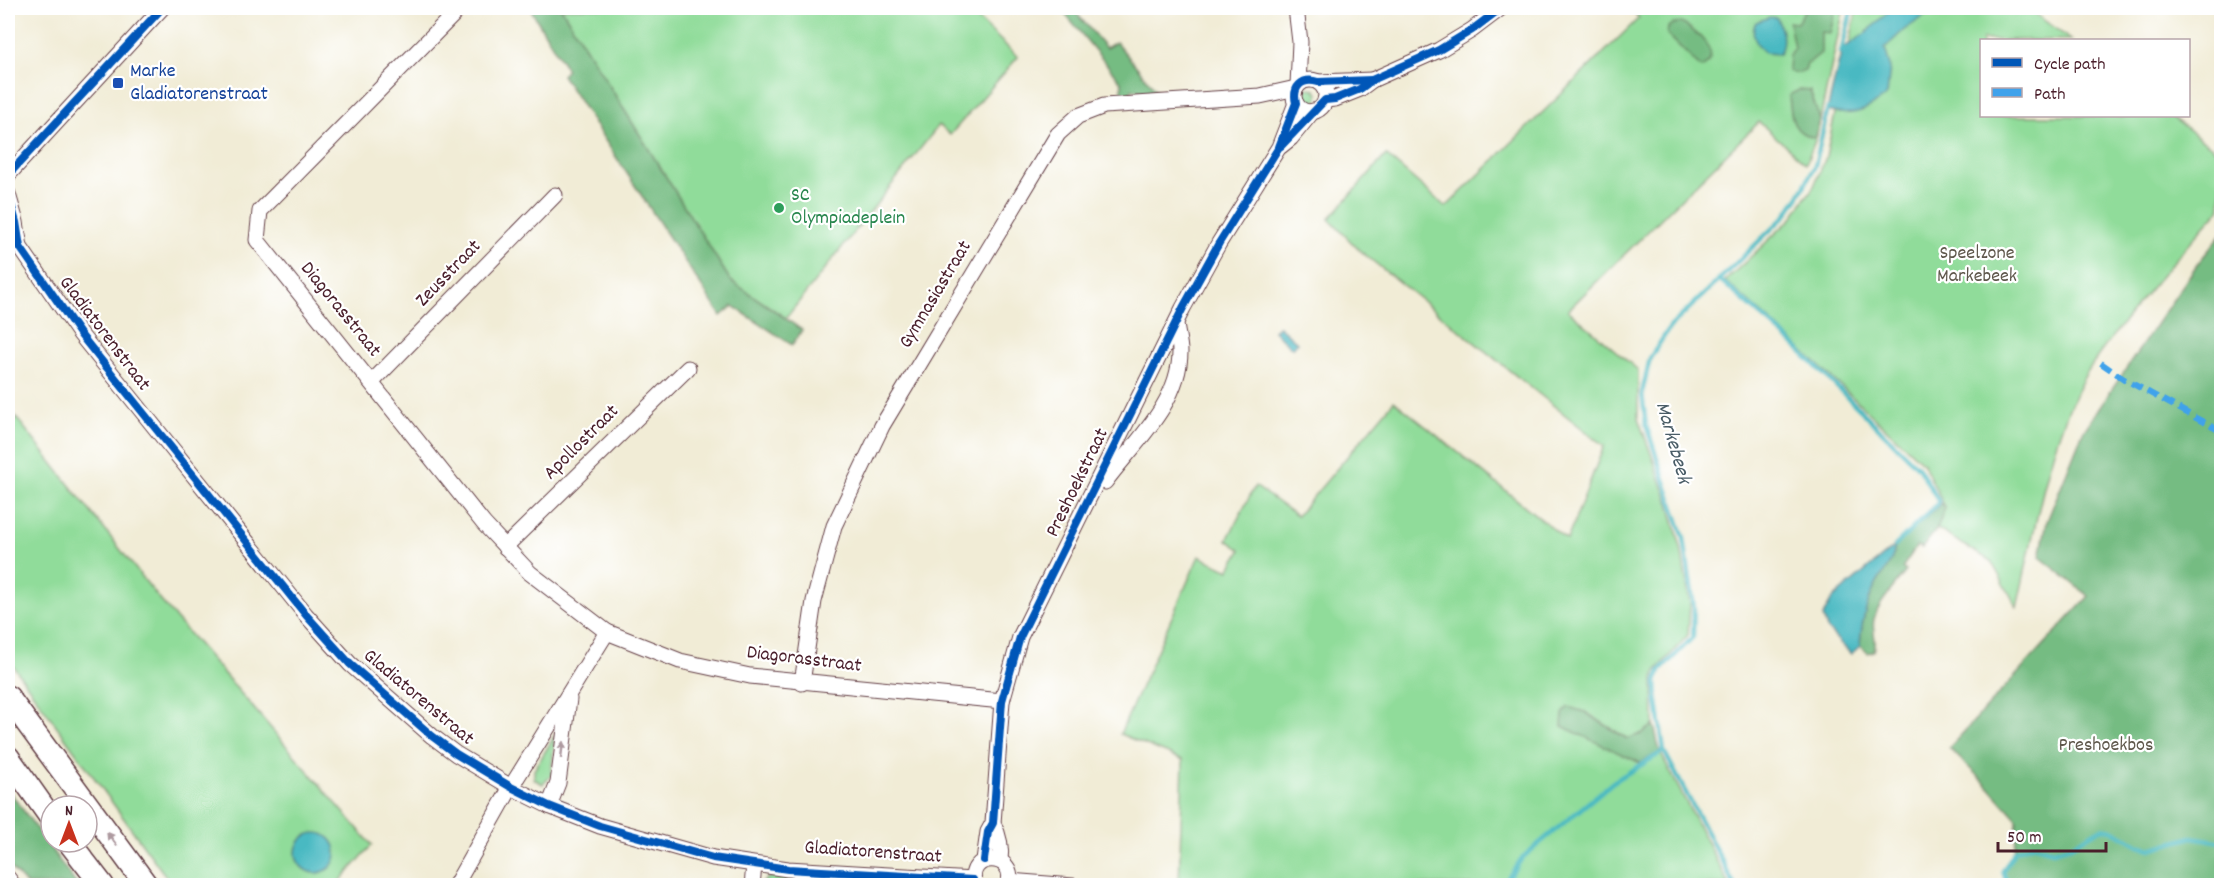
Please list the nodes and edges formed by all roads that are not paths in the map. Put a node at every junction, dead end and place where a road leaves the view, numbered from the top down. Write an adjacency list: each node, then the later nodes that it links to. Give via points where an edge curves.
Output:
1 (162, 8): 12 (street)
2 (460, 8): 18 (street, Diagorasstraat, via 260,211 257,240)
3 (1296, 8): 5 (street)
4 (1502, 8): 6 (street, via 1439,50)
5 (1300, 42): 7 (street); 8 (street, Preshoekstraat)
6 (1372, 80): 7 (street); 9 (street, via 1360,89)
7 (1317, 81): 8 (street, via 1303,81); 9 (street, via 1323,87)
8 (1296, 94): 10 (street, via 1303,110); 11 (street, Preshoekstraat); 22 (street, Gymnasiastraat, via 1279,103 1260,96 1104,106 1078,116 1058,134 882,426 839,515 814,601)
9 (1325, 100): 10 (street)
10 (1313, 111): 11 (street, Preshoekstraat)
11 (1279, 147): 16 (street, Preshoekstraat, via 1219,243)
12 (8, 175)
13 (8, 194): 15 (street, Gladiatorenstraat, via 16,222)
14 (555, 195): 18 (street, Zeusstraat)
15 (14, 245): 27 (street, Gladiatorenstraat, via 160,435 350,664 432,736)
16 (1176, 324): 19 (street, Preshoekstraat); 19 (street, Preshoekstraat, via 1180,352 1174,382 1157,415)
17 (688, 368): 20 (street, Apollostraat)
18 (372, 382): 20 (street, Diagorasstraat)
19 (1081, 513): 25 (street, Preshoekstraat, via 1020,637)
20 (505, 547): 21 (street, Diagorasstraat, via 530,573)
21 (607, 632): 22 (street, Diagorasstraat, via 680,661); 23 (street)
22 (802, 682): 25 (street, Diagorasstraat)
23 (569, 693): 27 (street); 29 (street, one-way to 23, via 558,783)
24 (8, 697): 40 (highway, one-way to 24)
25 (1002, 701): 30 (street, Preshoekstraat)
26 (8, 757): 28 (highway)
27 (511, 787): 29 (street, Gladiatorenstraat); 41 (street)
28 (39, 801)
29 (549, 806): 34 (street, Gladiatorenstraat, via 664,846)
30 (993, 823): 32 (street, Preshoekstraat); 33 (street, Preshoekstraat)
31 (78, 854): 39 (highway)
32 (984, 860): 33 (street); 36 (street, Preshoekstraat, via 975,868)
33 (1000, 861): 37 (street, Preshoekstraat, via 1008,870)
34 (754, 865): 36 (street, Gladiatorenstraat); 42 (street)
35 (8, 878): 38 (street)
36 (974, 883)
37 (1009, 883): 43 (street)
38 (14, 885)
39 (103, 885)
40 (147, 885)
41 (455, 885)
42 (752, 885)
43 (1073, 885)

